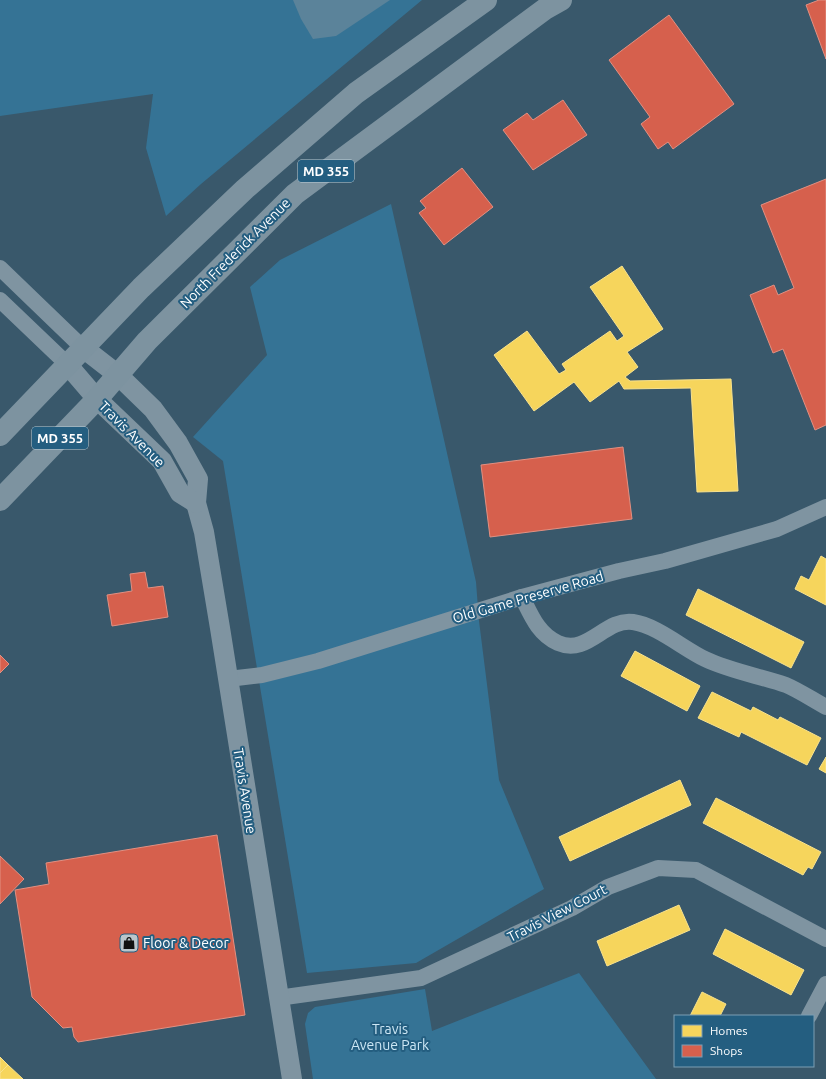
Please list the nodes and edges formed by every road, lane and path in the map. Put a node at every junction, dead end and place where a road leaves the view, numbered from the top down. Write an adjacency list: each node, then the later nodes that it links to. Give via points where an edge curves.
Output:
1 (486, 0): 5 (main road, MD 355, via 356,93 245,189)
2 (562, 0): 7 (main road, North Frederick Avenue / MD 355, via 545,9 294,194 147,341)
3 (0, 268): 5 (street)
4 (0, 300): 6 (street)
5 (82, 347): 6 (main road, MD 355); 7 (street, Travis Avenue)
6 (67, 364): 8 (street, Travis Avenue); 9 (main road, MD 355)
7 (118, 375): 8 (main road, North Frederick Avenue / MD 355); 11 (street, Travis Avenue, via 153,409 178,443 198,479)
8 (97, 399): 10 (main road, North Frederick Avenue / MD 355); 11 (street, Travis Avenue, via 162,461 180,493)
9 (0, 435)
10 (0, 500)
11 (196, 503): 14 (street, Travis Avenue, via 204,532)
12 (826, 507): 13 (street, Old Game Preserve Road, via 777,529 665,561)
13 (522, 597): 14 (street, Old Game Preserve Road, via 318,661 262,675); 15 (street, via 542,633 558,643 572,646 585,643 620,622 647,625 707,660 787,686)
14 (228, 679): 18 (street, Travis Avenue)
15 (826, 707)
16 (826, 939): 18 (street, Travis View Court, via 696,870 658,868 608,887 572,908 421,978)
17 (826, 984): 19 (street)
18 (278, 998): 20 (street, Travis Avenue)
19 (810, 1015)
20 (292, 1079)

